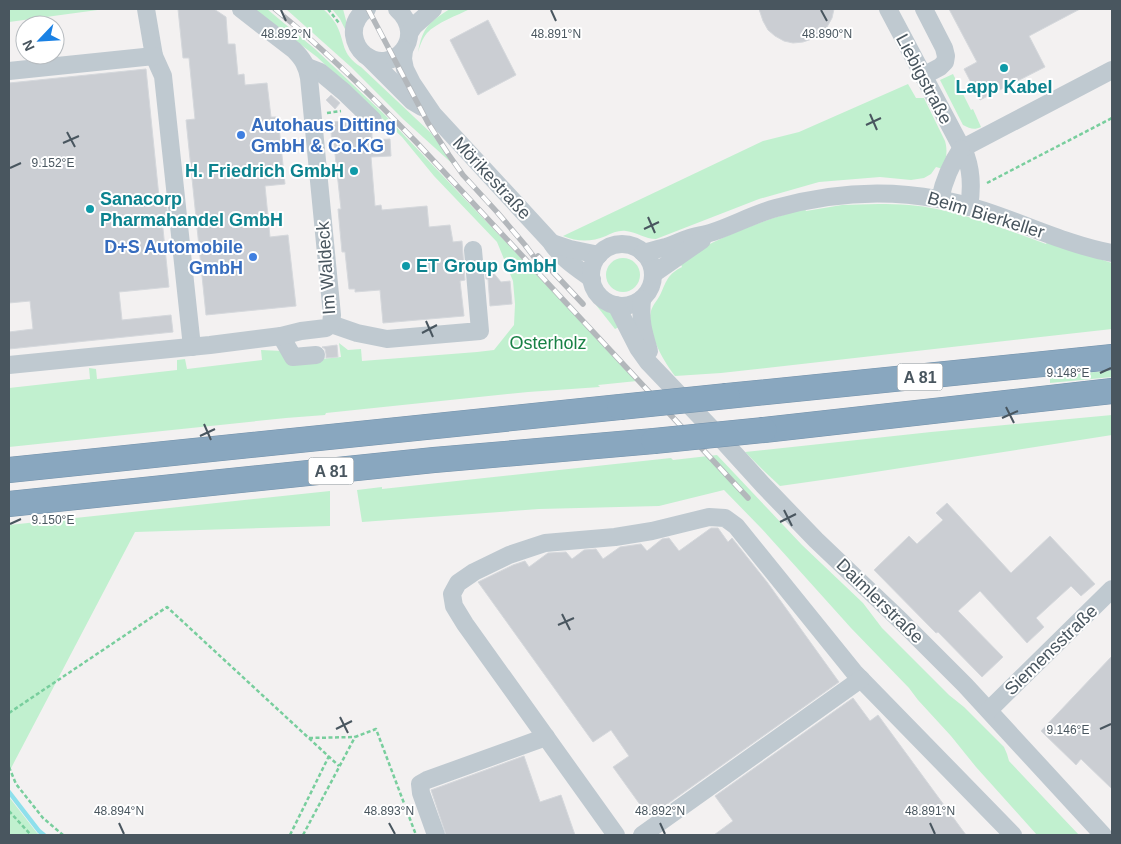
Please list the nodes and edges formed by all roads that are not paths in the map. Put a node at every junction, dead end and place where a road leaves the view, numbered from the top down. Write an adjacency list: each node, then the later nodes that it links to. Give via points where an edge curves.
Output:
1 (146, 9): 10 (street)
2 (241, 9): 12 (street, via 294,50)
3 (396, 9): 8 (street, via 408,23)
4 (433, 9): 8 (street)
5 (888, 9): 15 (street, Liebigstraße)
6 (924, 9): 15 (street, via 946,56 940,67)
7 (358, 13): 11 (street, Mörikestraße, via 354,37 356,45)
8 (410, 32): 9 (street, Mörikestraße)
9 (404, 50): 11 (street, via 383,61); 17 (street, Mörikestraße, via 405,69)
10 (154, 56): 14 (street); 33 (street, via 163,76)
11 (367, 57): 17 (street, Mörikestraße, via 412,101)
12 (307, 67): 16 (street, via 320,72); 31 (street, Im Waldeck)
13 (1112, 70): 18 (street)
14 (9, 71)
15 (922, 76): 18 (street, Liebigstraße)
16 (367, 114)
17 (433, 114): 22 (street, Mörikestraße)
18 (961, 149): 19 (street, via 950,168); 20 (street, Liebigstraße, via 969,164 972,189)
19 (940, 199): 20 (street, Beim Bierkeller); 21 (street, Beim Bierkeller, via 892,193 821,197 776,208)
20 (969, 207): 25 (street, Beim Bierkeller)
21 (712, 232): 24 (street, Beim Bierkeller); 27 (street, Beim Bierkeller)
22 (551, 242): 26 (street, Mörikestraße, via 570,250); 28 (street, Mörikestraße, via 567,262)
23 (473, 250): 31 (street, via 480,331 386,339)
24 (644, 253): 26 (street, via 626,244 606,249); 27 (street)
25 (1112, 253)
26 (599, 255): 28 (street, via 594,262)
27 (653, 274): 29 (street, via 650,288)
28 (592, 279): 30 (street, via 603,298)
29 (642, 299): 30 (street, via 634,304); 37 (street, Daimlerstraße, via 643,332)
30 (616, 305): 37 (street, Daimlerstraße, via 638,348)
31 (331, 324): 32 (street, Im Waldeck, via 326,328)
32 (281, 336): 33 (street, Im Waldeck); 34 (street, via 293,357)
33 (192, 347): 36 (street, Im Waldeck)
34 (316, 354)
35 (1112, 357): 39 (highway, A 81, bridge)
36 (9, 366)
37 (654, 369): 43 (street, Daimlerstraße, via 816,540)
38 (1112, 391): 40 (highway, A 81, bridge, via 764,430)
39 (9, 470)
40 (9, 504)
41 (1112, 589): 43 (street, Siemensstraße)
42 (861, 679): 44 (street, via 736,526 725,518 709,517 615,537 546,543 509,555 474,572 458,583 452,594 454,606 465,624); 45 (street); 49 (street)
43 (989, 710): 50 (street, Daimlerstraße)
44 (546, 737): 46 (street, via 420,784); 47 (street)
45 (664, 829): 48 (street)
46 (436, 835)
47 (616, 835)
48 (642, 835)
49 (1013, 835)
50 (1103, 835)

